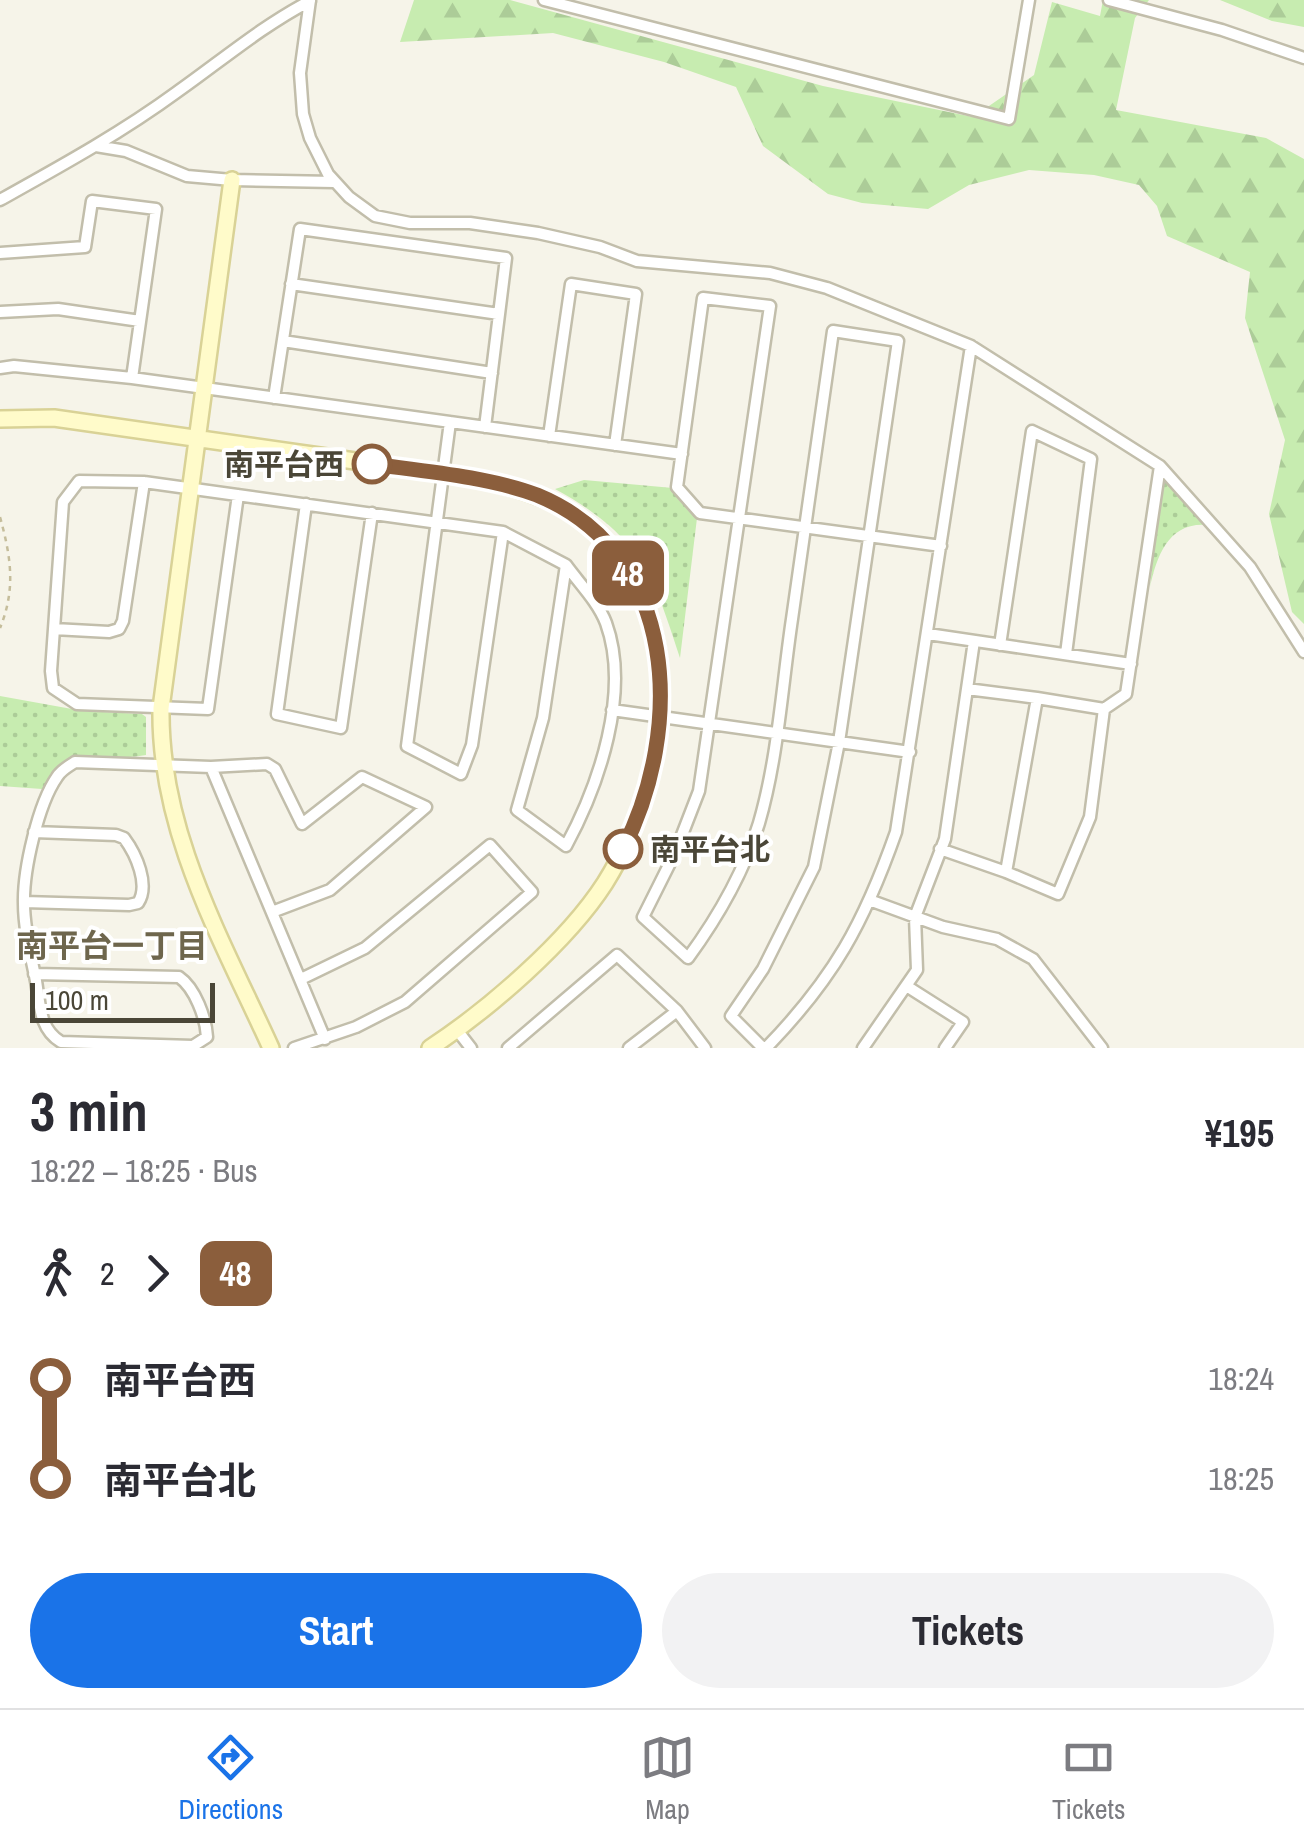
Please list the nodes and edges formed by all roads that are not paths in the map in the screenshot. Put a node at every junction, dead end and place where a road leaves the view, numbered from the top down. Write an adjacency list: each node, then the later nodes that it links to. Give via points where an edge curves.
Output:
1 (544, 0): 2 (street, via 1009,119)
2 (1030, 0)
3 (1109, 0): 5 (street)
4 (310, 1): 6 (street); 8 (street, via 302,114)
5 (1304, 58)
6 (96, 146): 7 (street, via 187,176); 9 (street)
7 (232, 180): 8 (street); 20 (street)
8 (334, 182): 16 (street, via 376,216 538,233 637,261 770,272)
9 (0, 200)
10 (0, 253): 14 (street, via 84,246 92,202 156,209)
11 (292, 284): 13 (street); 13 (street, via 300,229 488,255 506,258); 15 (street)
12 (0, 312): 14 (street, via 58,309)
13 (499, 314): 18 (street)
14 (140, 321): 19 (street)
15 (283, 342): 18 (street); 21 (street)
16 (971, 346): 29 (street); 41 (street)
17 (0, 368): 19 (street)
18 (492, 373): 24 (street)
19 (132, 378): 20 (street)
20 (203, 388): 21 (street); 26 (street)
21 (274, 398): 23 (street)
22 (0, 420): 26 (street, via 54,418)
23 (450, 422): 24 (street); 30 (street)
24 (485, 427): 25 (street)
25 (548, 436): 27 (street); 27 (street, via 571,284 636,294)
26 (196, 438): 30 (street); 32 (street)
27 (615, 445): 28 (street)
28 (682, 454): 36 (street, via 677,487 700,513); 36 (street, via 703,298 770,306)
29 (1160, 466): 47 (street, via 1250,567); 49 (street)
30 (443, 474): 37 (street); 55 (street, via 535,495 578,518 608,546 633,580 656,638)
31 (144, 482): 32 (street); 43 (street, via 119,629); 43 (street, via 79,481 62,502)
32 (189, 489): 33 (street); 52 (street)
33 (238, 496): 34 (street); 52 (street, via 208,708)
34 (306, 504): 35 (street); 35 (street, via 277,714 341,728)
35 (372, 512): 37 (street)
36 (740, 520): 38 (street); 56 (street)
37 (437, 521): 39 (street); 39 (street, via 407,746 461,774 472,745)
38 (805, 528): 40 (street); 40 (street, via 833,331 898,341); 57 (street)
39 (503, 532): 42 (street)
40 (870, 537): 41 (street); 58 (street)
41 (940, 546): 44 (street)
42 (566, 566): 53 (street, via 606,623); 53 (street, via 543,718 517,810 566,846 600,772)
43 (54, 629): 52 (street, via 53,688 66,698)
44 (928, 634): 45 (street); 59 (street)
45 (974, 641): 46 (street); 50 (street)
46 (1000, 645): 48 (street); 48 (street, via 1032,430 1091,458)
47 (1304, 652)
48 (1066, 654): 49 (street)
49 (1131, 664): 54 (street, via 1126,694)
50 (967, 688): 51 (street); 63 (street)
51 (1037, 698): 54 (street); 64 (street)
52 (161, 708): 60 (street)
53 (612, 710): 55 (street)
54 (1104, 710): 64 (street, via 1090,816 1058,894)
55 (660, 718): 56 (street); 73 (street, via 644,801 604,884 565,933)
56 (708, 724): 57 (street); 57 (street, via 694,806 642,917 688,958 716,919 758,826)
57 (775, 734): 58 (street)
58 (839, 742): 59 (street); 83 (street, via 814,867 763,970 731,1016)
59 (910, 752): 65 (street, via 896,832)
60 (162, 762): 61 (street); 62 (street, via 75,762 58,774); 76 (street, via 186,858)
61 (211, 766): 67 (street); 67 (street, via 275,769 302,824 362,777 426,806 330,890)
62 (34, 832): 66 (street); 66 (street, via 124,838 143,896 129,905)
63 (940, 849): 64 (street); 68 (street)
64 (1006, 872)
65 (872, 901): 68 (street); 83 (street, via 814,994)
66 (24, 902): 69 (street)
67 (272, 912): 70 (street)
68 (915, 917): 71 (street, via 918,970); 86 (street, via 997,939 1033,960)
69 (34, 974): 75 (street, via 50,1036); 75 (street, via 179,976 206,1026 207,1037 193,1046)
70 (301, 979): 74 (street); 74 (street, via 364,948 490,846 532,892 405,1002)
71 (908, 988): 84 (street); 85 (street, via 963,1022)
72 (677, 1012): 80 (street, via 617,955); 81 (street); 82 (street)
73 (458, 1030): 78 (street); 79 (street)
74 (325, 1038): 77 (street)
75 (84, 1046)
76 (271, 1048)
77 (294, 1048)
78 (430, 1048)
79 (471, 1048)
80 (508, 1048)
81 (629, 1048)
82 (705, 1048)
83 (765, 1048)
84 (863, 1048)
85 (945, 1048)
86 (1102, 1048)

